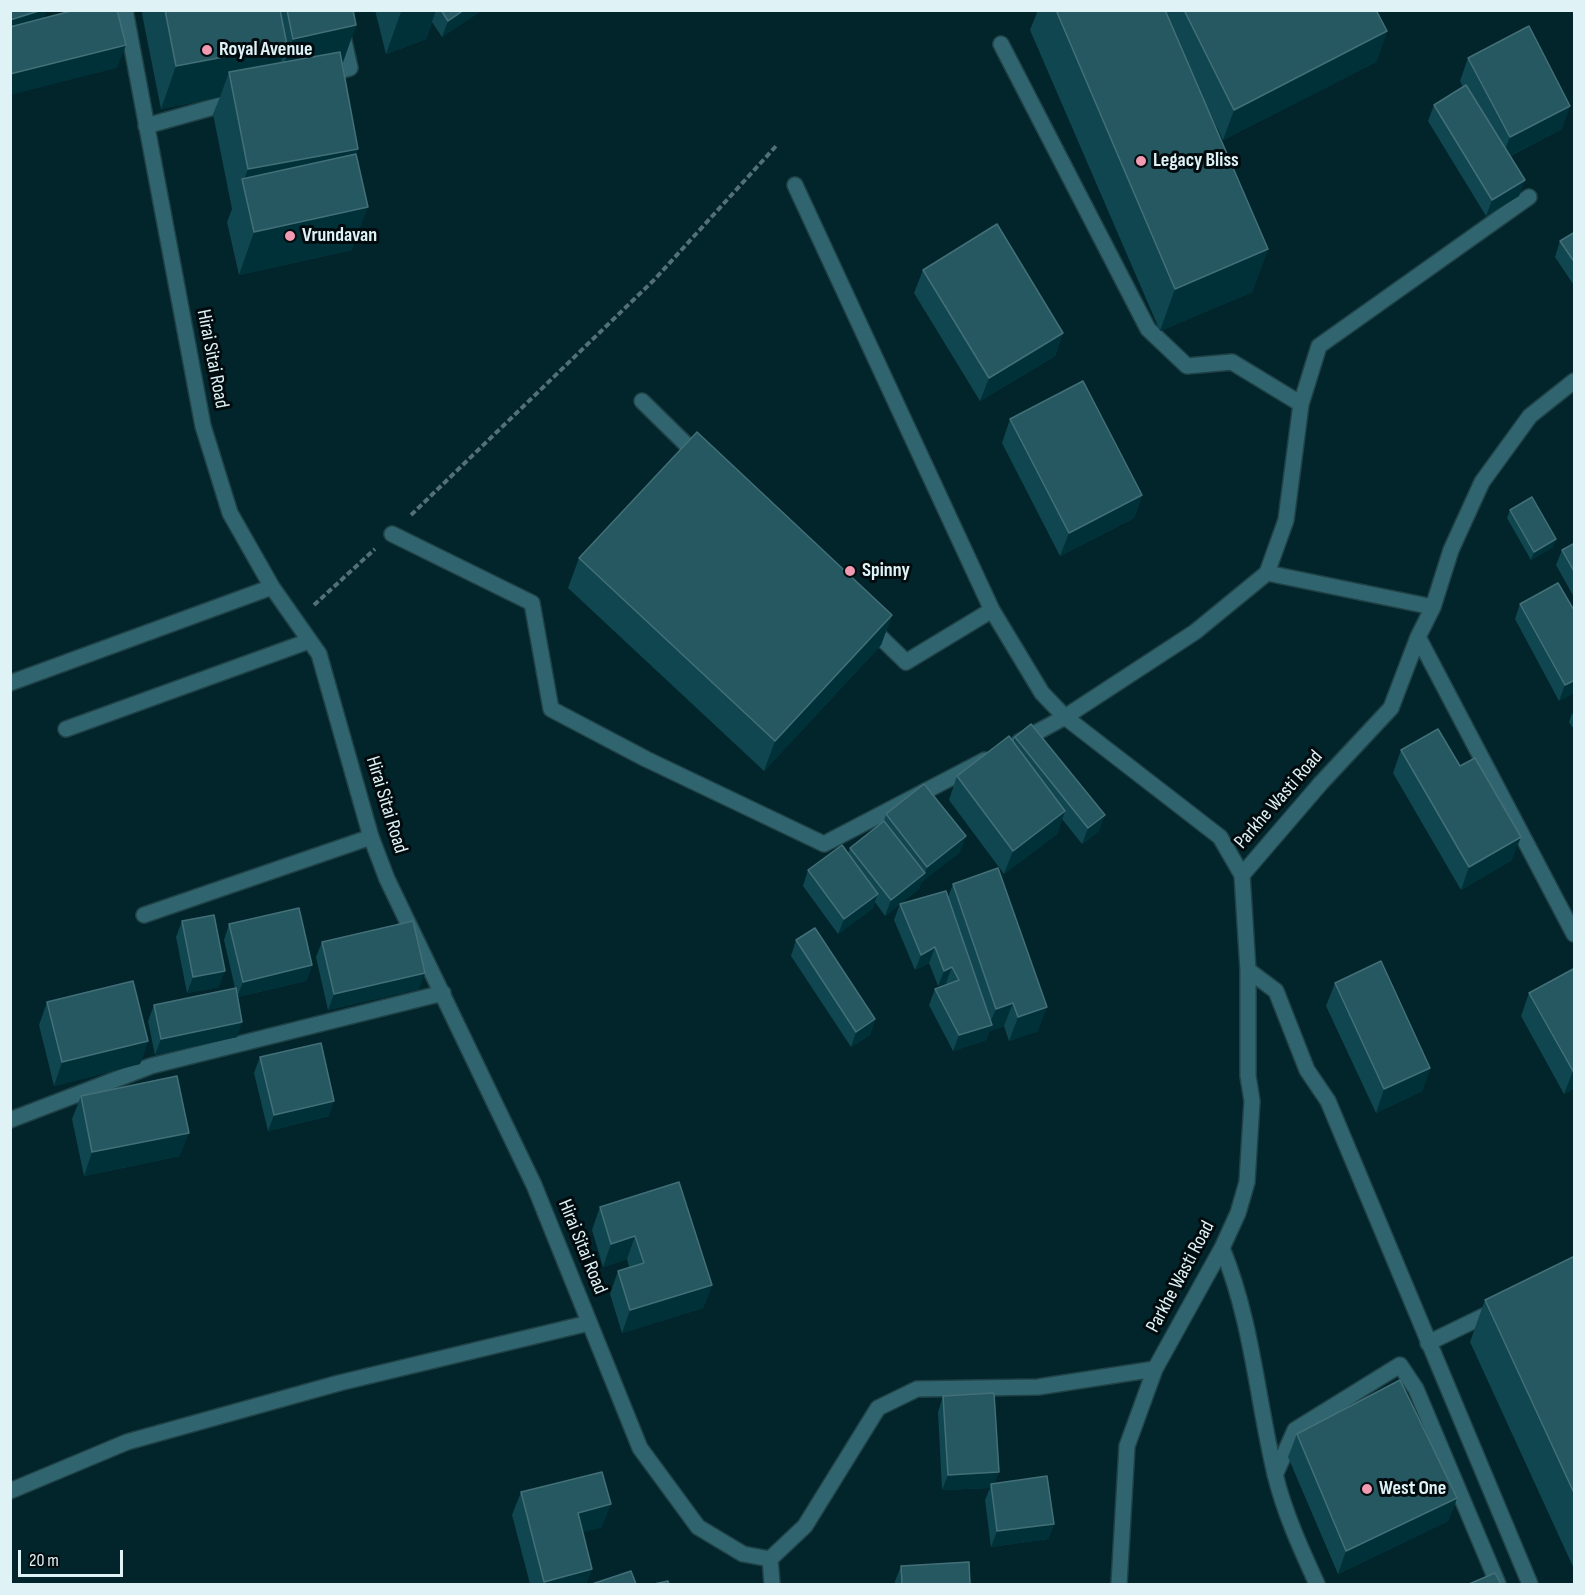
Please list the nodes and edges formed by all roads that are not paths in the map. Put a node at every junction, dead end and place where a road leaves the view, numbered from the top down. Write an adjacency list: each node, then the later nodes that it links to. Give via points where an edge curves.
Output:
1 (125, 10): 6 (street, Hirai Sitai Road)
2 (337, 10): 4 (street, via 350,68)
3 (1001, 44): 11 (street, via 1148,329 1187,366 1232,362)
4 (304, 81)
5 (248, 97): 6 (street)
6 (146, 126): 15 (street, Hirai Sitai Road, via 203,426 230,513)
7 (795, 185): 17 (street)
8 (1529, 197): 11 (street, via 1319,346)
9 (1575, 381): 16 (street, Parkhe Wasti Road, via 1530,416 1482,482 1451,550)
10 (642, 401): 12 (street)
11 (1300, 405): 14 (street, via 1286,520)
12 (710, 468)
13 (392, 534): 22 (street, via 532,603 551,709 824,844)
14 (1267, 573): 16 (street); 22 (street, via 1195,632)
15 (272, 587): 20 (street, Hirai Sitai Road); 21 (street)
16 (1433, 607): 19 (street, Parkhe Wasti Road)
17 (992, 610): 18 (street, via 906,662); 22 (street, via 1042,693)
18 (855, 612)
19 (1418, 637): 25 (street, Parkhe Wasti Road, via 1391,708); 27 (street)
20 (309, 641): 23 (street); 24 (street, Hirai Sitai Road, via 319,654)
21 (10, 683)
22 (1065, 717): 25 (street, via 1220,837)
23 (66, 729)
24 (371, 837): 26 (street); 29 (street, Hirai Sitai Road, via 387,879)
25 (1242, 874): 28 (street, Parkhe Wasti Road)
26 (144, 915)
27 (1575, 934)
28 (1248, 970): 31 (street, Parkhe Wasti Road, via 1248,1076 1252,1101 1247,1182); 34 (street, via 1276,991 1307,1070 1328,1101)
29 (443, 993): 30 (street, via 151,1066); 33 (street, Hirai Sitai Road, via 534,1185)
30 (10, 1120)
31 (1222, 1248): 35 (street, Parkhe Wasti Road); 36 (street, via 1243,1307)
32 (1512, 1302): 34 (street)
33 (589, 1323): 37 (street, via 339,1383 127,1442); 38 (street, Hirai Sitai Road, via 640,1448 698,1527 743,1554)
34 (1428, 1343): 43 (street)
35 (1155, 1369): 38 (street, via 1038,1387 917,1389 878,1408 805,1526); 40 (street, Parkhe Wasti Road, via 1127,1446)
36 (1275, 1475): 41 (street, via 1290,1523); 42 (street, via 1295,1430 1400,1365 1416,1389)
37 (10, 1491)
38 (770, 1559): 39 (street)
39 (772, 1584)
40 (1119, 1584)
41 (1317, 1584)
42 (1498, 1584)
43 (1530, 1584)

